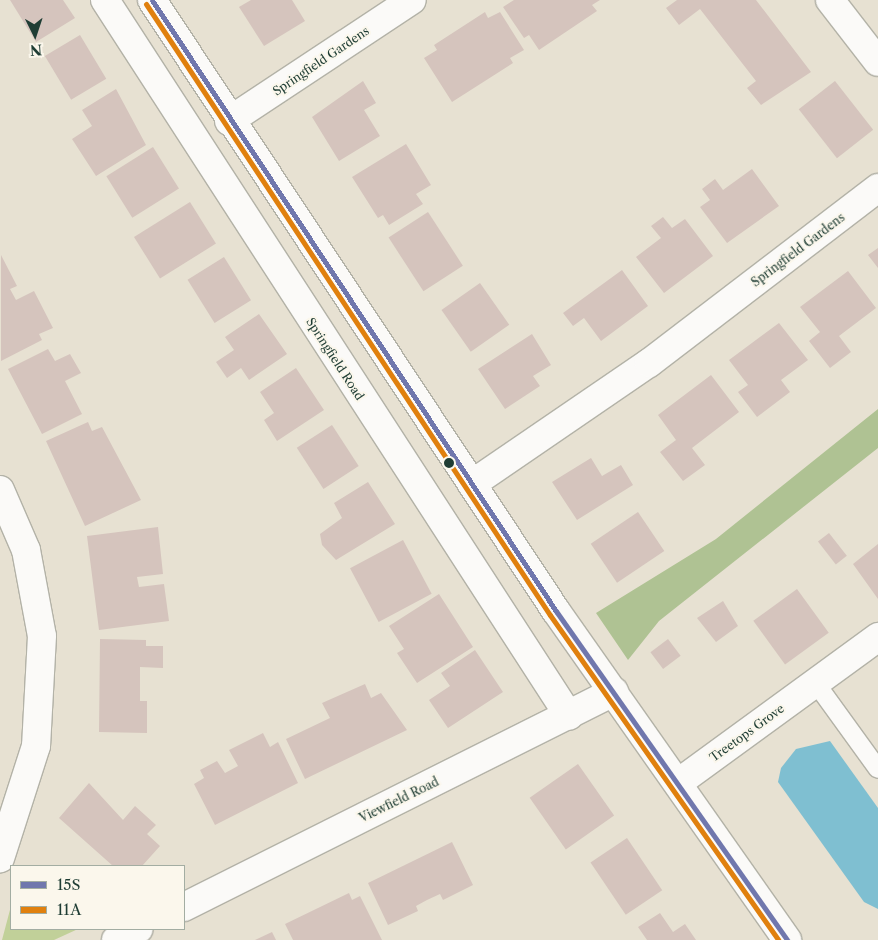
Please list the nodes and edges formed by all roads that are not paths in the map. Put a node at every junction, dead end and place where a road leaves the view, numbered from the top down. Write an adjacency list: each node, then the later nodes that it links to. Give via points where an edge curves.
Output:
1 (106, 0): 13 (street, Springfield Road)
2 (152, 0): 6 (street)
3 (412, 0): 6 (street, Springfield Gardens)
4 (830, 0): 5 (street)
5 (878, 62)
6 (230, 121): 8 (street, via 269,171)
7 (878, 188): 8 (street, Springfield Gardens, via 649,363)
8 (472, 484): 12 (street)
9 (0, 490): 16 (street, via 26,550 42,636 36,746)
10 (878, 636): 11 (street, Treetops Grove)
11 (816, 682): 14 (lane); 15 (street, Treetops Grove)
12 (614, 692): 13 (street, Viewfield Road); 15 (street)
13 (569, 716): 17 (street, Viewfield Road)
14 (878, 769)
15 (678, 783): 20 (street)
16 (0, 858)
17 (185, 906)
18 (137, 930): 19 (street)
19 (116, 940)
20 (787, 940)

